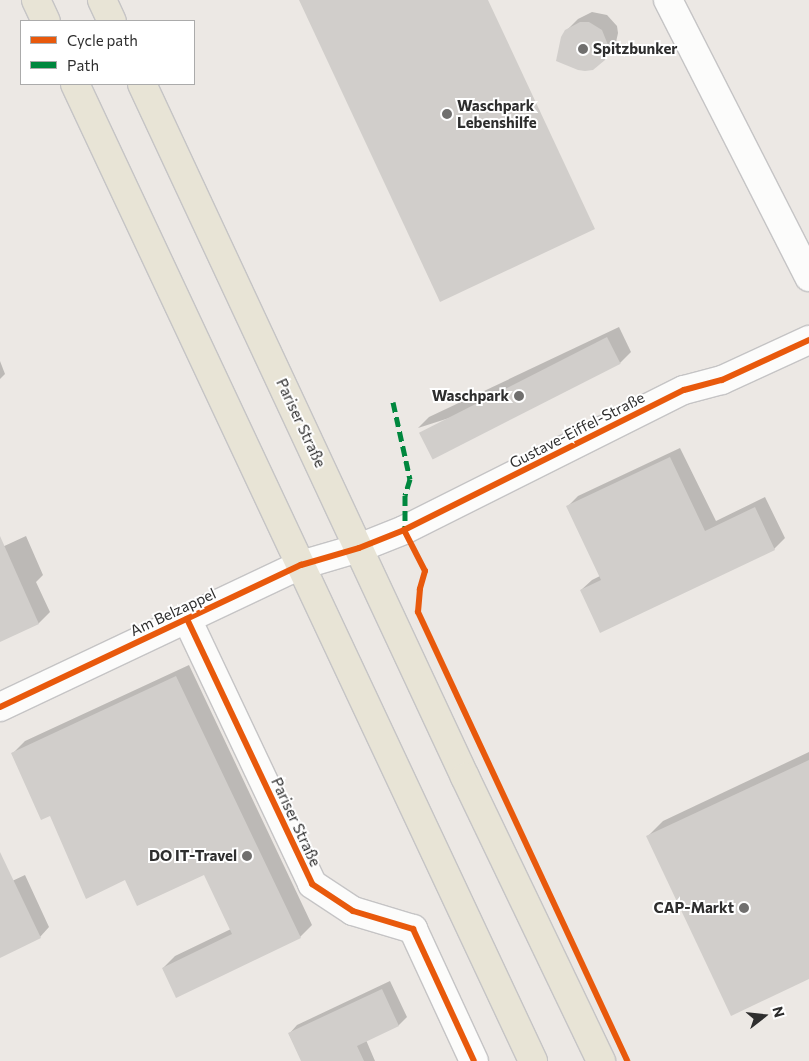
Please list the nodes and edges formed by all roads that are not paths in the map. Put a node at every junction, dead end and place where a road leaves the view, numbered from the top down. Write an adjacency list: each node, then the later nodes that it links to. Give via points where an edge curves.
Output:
1 (36, 0): 4 (main road)
2 (102, 0): 5 (main road)
3 (668, 0): 8 (street)
4 (46, 20)
5 (112, 20)
6 (75, 85): 11 (main road)
7 (142, 85): 10 (main road, Pariser Straße)
8 (809, 277)
9 (809, 340): 10 (street, Gustave-Eiffel-Straße, via 722,380 684,390 444,511)
10 (359, 548): 11 (street, Am Belzappel); 16 (main road, Pariser Straße)
11 (301, 566): 12 (street, Am Belzappel); 15 (main road)
12 (187, 619): 13 (street, Am Belzappel); 14 (street, Pariser Straße, via 312,884 353,911 413,929)
13 (0, 707)
14 (474, 1061)
15 (533, 1061)
16 (601, 1061)

